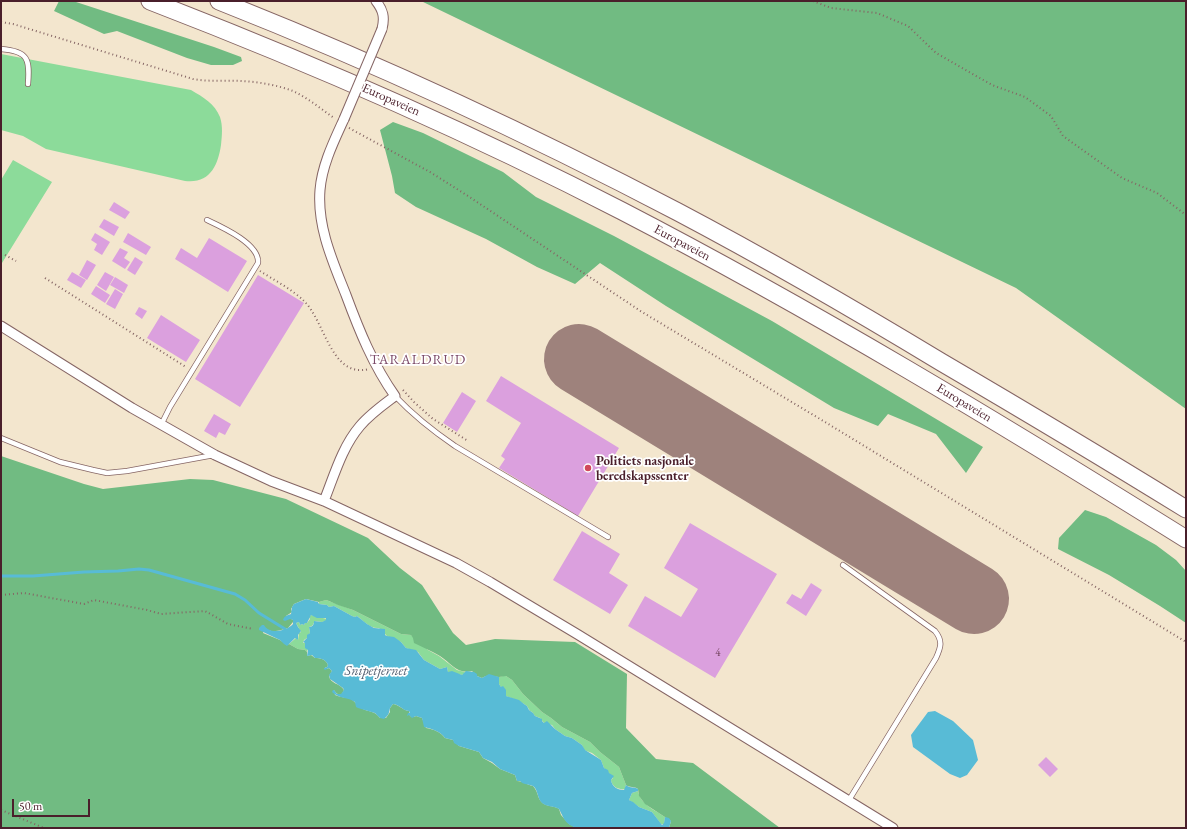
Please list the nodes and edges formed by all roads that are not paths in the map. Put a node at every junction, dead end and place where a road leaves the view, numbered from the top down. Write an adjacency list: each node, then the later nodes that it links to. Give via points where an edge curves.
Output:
1 (150, 1): 15 (highway, Europaveien, via 242,36 413,110 621,210 880,354)
2 (219, 1): 13 (highway, Europaveien, via 311,38 458,103 680,213 886,329)
3 (376, 1): 8 (street, bridge, via 384,15 382,28 322,174 320,206 324,234 357,324 377,367)
4 (1, 49): 5 (lane, via 17,51 25,57 28,62)
5 (28, 84)
6 (208, 220): 9 (lane, via 239,237 249,245 258,258 255,268)
7 (1, 326): 9 (street)
8 (395, 396): 12 (street, via 352,436); 14 (lane, via 435,433)
9 (161, 425): 11 (street)
10 (1, 438): 11 (lane, via 60,462 107,472)
11 (215, 455): 12 (street, via 271,481)
12 (324, 501): 17 (street, via 456,563 490,582)
13 (1186, 510)
14 (608, 537)
15 (1186, 539)
16 (843, 565): 17 (lane, via 935,631 941,642 936,658)
17 (850, 800): 18 (street)
18 (893, 828)

